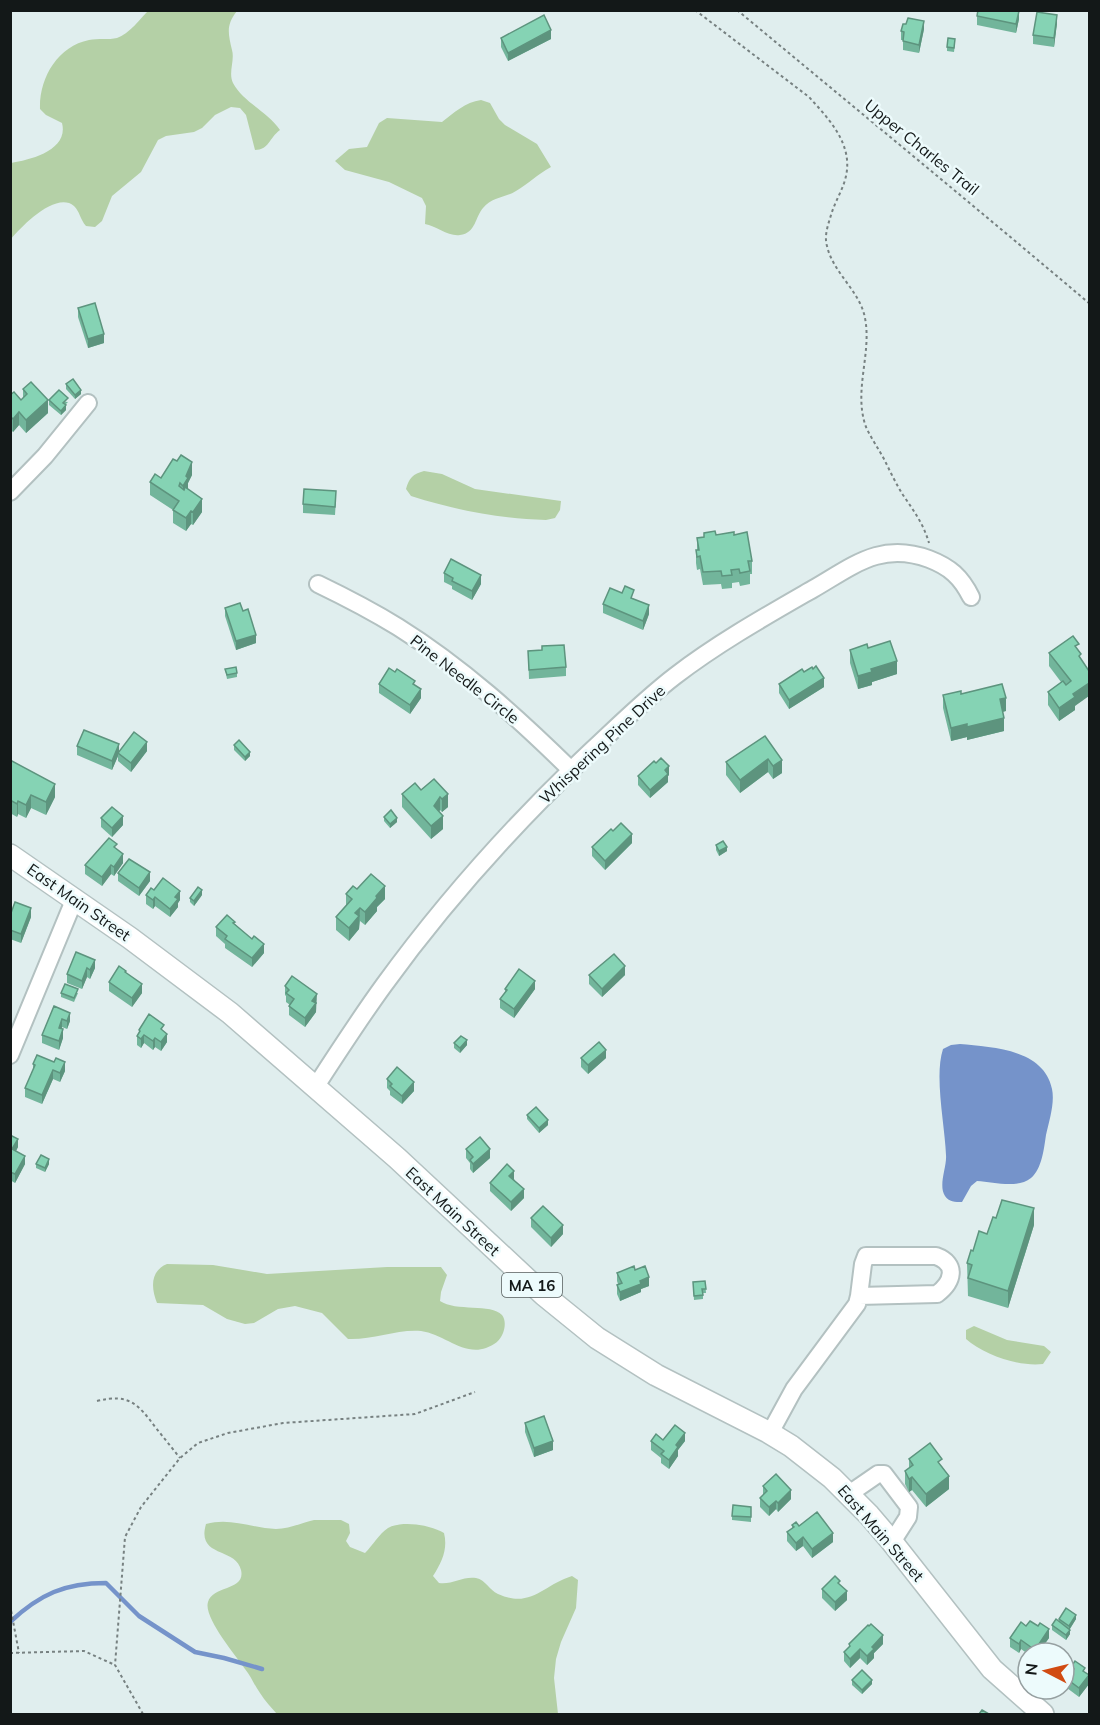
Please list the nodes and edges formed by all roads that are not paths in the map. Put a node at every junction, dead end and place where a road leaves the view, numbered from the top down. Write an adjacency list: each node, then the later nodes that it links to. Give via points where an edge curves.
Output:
1 (88, 403): 2 (street)
2 (10, 492)
3 (318, 584): 5 (street, Pine Needle Circle, via 399,628 442,657 527,726)
4 (971, 597): 5 (street, Whispering Pine Drive, via 952,569 926,558 891,552 862,561 705,654 674,677)
5 (572, 770): 9 (street, Whispering Pine Drive, via 512,831 429,928 373,1001)
6 (10, 855): 7 (main road, East Main Street / MA 16)
7 (75, 898): 8 (street); 9 (main road, East Main Street / MA 16, via 197,987)
8 (10, 1055)
9 (316, 1086): 11 (main road, East Main Street / MA 16, via 544,1295 593,1335 657,1375)
10 (859, 1296): 10 (street, via 937,1294 946,1288 950,1267 944,1258 936,1256 866,1256); 11 (street, via 794,1389)
11 (770, 1433): 12 (main road, East Main Street / MA 16)
12 (849, 1494): 13 (main road, East Main Street / MA 16); 13 (street, via 884,1474 909,1507 908,1517)
13 (892, 1542): 14 (main road, East Main Street / MA 16, via 992,1669)
14 (1043, 1714)

